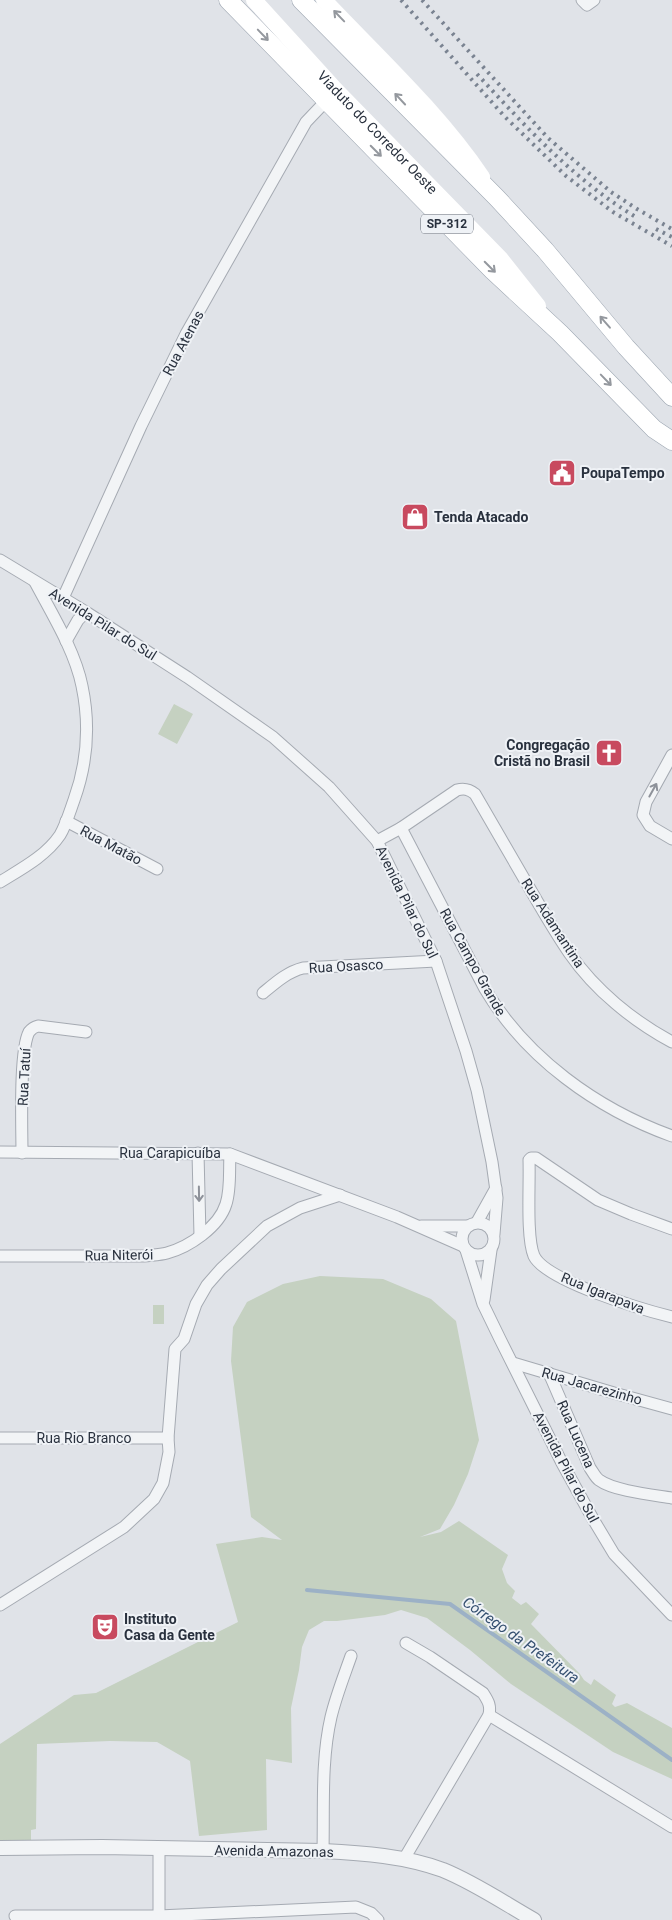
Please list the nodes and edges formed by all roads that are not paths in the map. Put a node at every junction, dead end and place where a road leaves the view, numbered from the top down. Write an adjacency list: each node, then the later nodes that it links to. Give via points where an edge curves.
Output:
1 (228, 0): 7 (main road, SP-312, one-way to 7)
2 (254, 0): 7 (main road, Viaduto do Corredor Oeste)
3 (301, 0): 8 (main road, one-way to 3)
4 (324, 0): 8 (main road, one-way to 4, via 469,156)
5 (582, 0): 6 (street, via 587,5)
6 (594, 0)
7 (329, 94): 10 (main road, SP-312, one-way to 10, via 494,271 654,429); 13 (street, Rua Atenas, via 306,122 186,334)
8 (497, 198): 9 (main road, one-way to 8)
9 (672, 397)
10 (672, 441)
11 (0, 560): 12 (street, Avenida Pilar do Sul)
12 (35, 582): 13 (street, Avenida Pilar do Sul); 15 (street)
13 (63, 598): 14 (street, Avenida Pilar do Sul)
14 (86, 612): 15 (street); 20 (street, Avenida Pilar do Sul, via 273,737 329,787)
15 (66, 641): 17 (street, via 82,686 87,728 78,790)
16 (672, 755): 19 (street, one-way to 16, via 650,826 645,820 644,808)
17 (66, 821): 21 (street, Rua Matão); 22 (street, via 59,836 40,857)
18 (401, 828): 20 (street); 26 (street, Rua Adamantina, via 457,790 466,789 475,794 571,955 623,1010); 27 (street, Rua Campo Grande, via 485,989 514,1030 536,1054 611,1109)
19 (672, 839)
20 (377, 841): 23 (street, Avenida Pilar do Sul)
21 (157, 869)
22 (0, 882)
23 (436, 961): 24 (street, Rua Osasco, via 303,968 284,976); 32 (street, Avenida Pilar do Sul, via 477,1090)
24 (263, 993)
25 (86, 1032): 29 (street, Rua Tatuí, via 38,1026 29,1032 24,1052)
26 (672, 1042)
27 (672, 1136)
28 (0, 1152): 29 (street, Rua Carapicuíba)
29 (22, 1153): 30 (street, Rua Carapicuíba)
30 (198, 1153): 31 (street, Rua Carapicuíba); 38 (street, one-way to 38)
31 (230, 1154): 33 (street, Rua Carapicuíba); 38 (street, Rua Niterói, via 226,1204 217,1220)
32 (496, 1188): 34 (street, Avenida Pilar do Sul); 37 (street, Avenida Pilar do Sul)
33 (340, 1195): 35 (street, Rua Carapicuíba); 48 (street, via 300,1208 267,1226 207,1284 184,1339 175,1349)
34 (472, 1224): 35 (street, Rua Carapicuíba); 37 (street, via 488,1225); 39 (street, Avenida Pilar do Sul, via 462,1235)
35 (416, 1226): 39 (street, Rua Carapicuíba)
36 (672, 1229): 43 (street, Rua Igarapava, via 598,1200 536,1158 529,1160 530,1238 537,1261 582,1287 643,1310)
37 (494, 1234): 40 (street, Avenida Pilar do Sul)
38 (200, 1236): 41 (street, Rua Niterói, via 181,1248 158,1255)
39 (465, 1248): 40 (street, via 476,1255); 42 (street, Avenida Pilar do Sul)
40 (490, 1250): 42 (street, Avenida Pilar do Sul)
41 (0, 1256)
42 (483, 1304): 44 (street, Avenida Pilar do Sul)
43 (672, 1317)
44 (513, 1362): 45 (street, Rua Jacarezinho); 51 (street, Avenida Pilar do Sul, via 562,1463 614,1554)
45 (549, 1373): 46 (street, Rua Jacarezinho); 49 (street, Rua Lucena, via 598,1480 636,1492)
46 (672, 1409)
47 (0, 1438): 48 (street, Rua Rio Branco)
48 (168, 1438): 50 (street, via 169,1452 162,1483 154,1499 124,1527)
49 (672, 1498)
50 (0, 1605)
51 (672, 1615)
52 (406, 1643): 54 (street, via 483,1693 491,1708)
53 (351, 1656): 58 (street, via 327,1738)
54 (489, 1715): 55 (street); 59 (street)
55 (672, 1827)
56 (0, 1848): 57 (street, Avenida Amazonas)
57 (159, 1848): 58 (street, Avenida Amazonas); 62 (street)
58 (323, 1851): 59 (street, Avenida Amazonas)
59 (404, 1859): 64 (street, Avenida Amazonas, via 468,1881)
60 (14, 1916): 62 (street)
61 (278, 1916): 62 (street); 63 (street, via 356,1908 371,1913)
62 (159, 1918)
63 (378, 1920)
64 (534, 1920)

